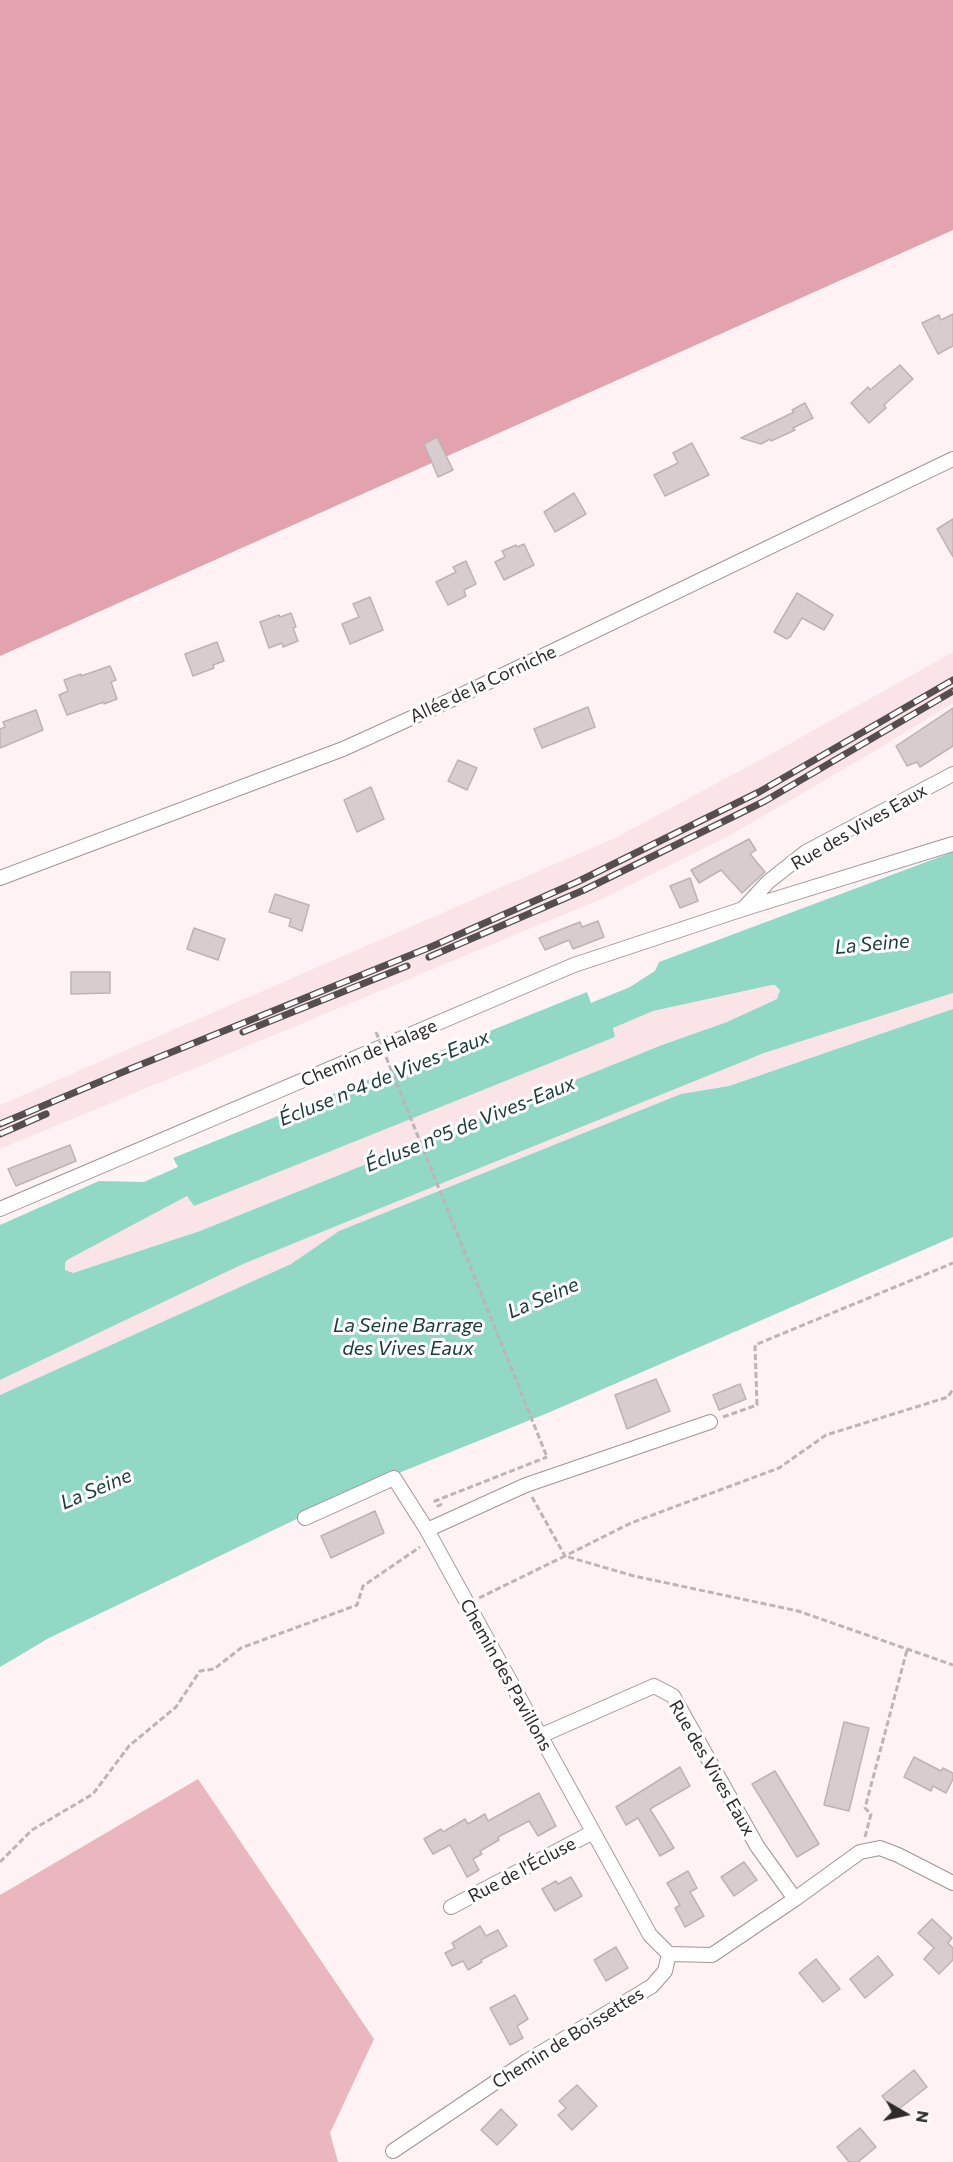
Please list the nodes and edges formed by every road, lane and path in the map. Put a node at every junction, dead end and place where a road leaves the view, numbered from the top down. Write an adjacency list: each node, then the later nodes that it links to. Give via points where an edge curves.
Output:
1 (953, 459): 4 (street, Allée de la Corniche, via 343,749)
2 (953, 774): 5 (street, Rue des Vives Eaux, via 806,852 768,882)
3 (953, 844): 5 (street, Chemin de Halage)
4 (0, 878)
5 (743, 909): 7 (street, Chemin de Halage, via 574,965)
6 (376, 1032): 11 (path, bridge)
7 (0, 1209)
8 (953, 1263): 10 (path, via 755,1345 757,1405)
9 (953, 1389): 15 (path, via 948,1397 826,1435 779,1468 631,1523)
10 (710, 1422): 12 (street)
11 (547, 1457)
12 (526, 1485): 14 (street); 15 (path)
13 (305, 1518): 14 (street, Chemin des Pavillons, via 394,1478)
14 (429, 1534): 16 (street, Chemin des Pavillons); 22 (path, via 363,1586 357,1605 241,1648 214,1669 200,1671 176,1707 129,1746 93,1794 32,1830)
15 (565, 1556): 16 (path); 17 (path, via 634,1576 798,1611)
16 (468, 1604): 19 (street, Chemin des Pavillons)
17 (907, 1650): 18 (path); 21 (path, via 865,1808 871,1814)
18 (953, 1665)
19 (540, 1736): 20 (street, Chemin des Pavillons); 24 (street, Rue des Vives Eaux, via 654,1686 673,1696 757,1846)
20 (593, 1832): 25 (street, Rue de l'Écluse); 26 (street, Chemin des Pavillons, via 650,1935)
21 (860, 1852): 23 (street, via 880,1848); 24 (street)
22 (0, 1862)
23 (953, 1883)
24 (795, 1899): 26 (street, via 712,1955)
25 (451, 1907)
26 (669, 1954): 27 (street, Chemin de Boissettes, via 665,1971 652,1986 527,2061)
27 (393, 2151)

